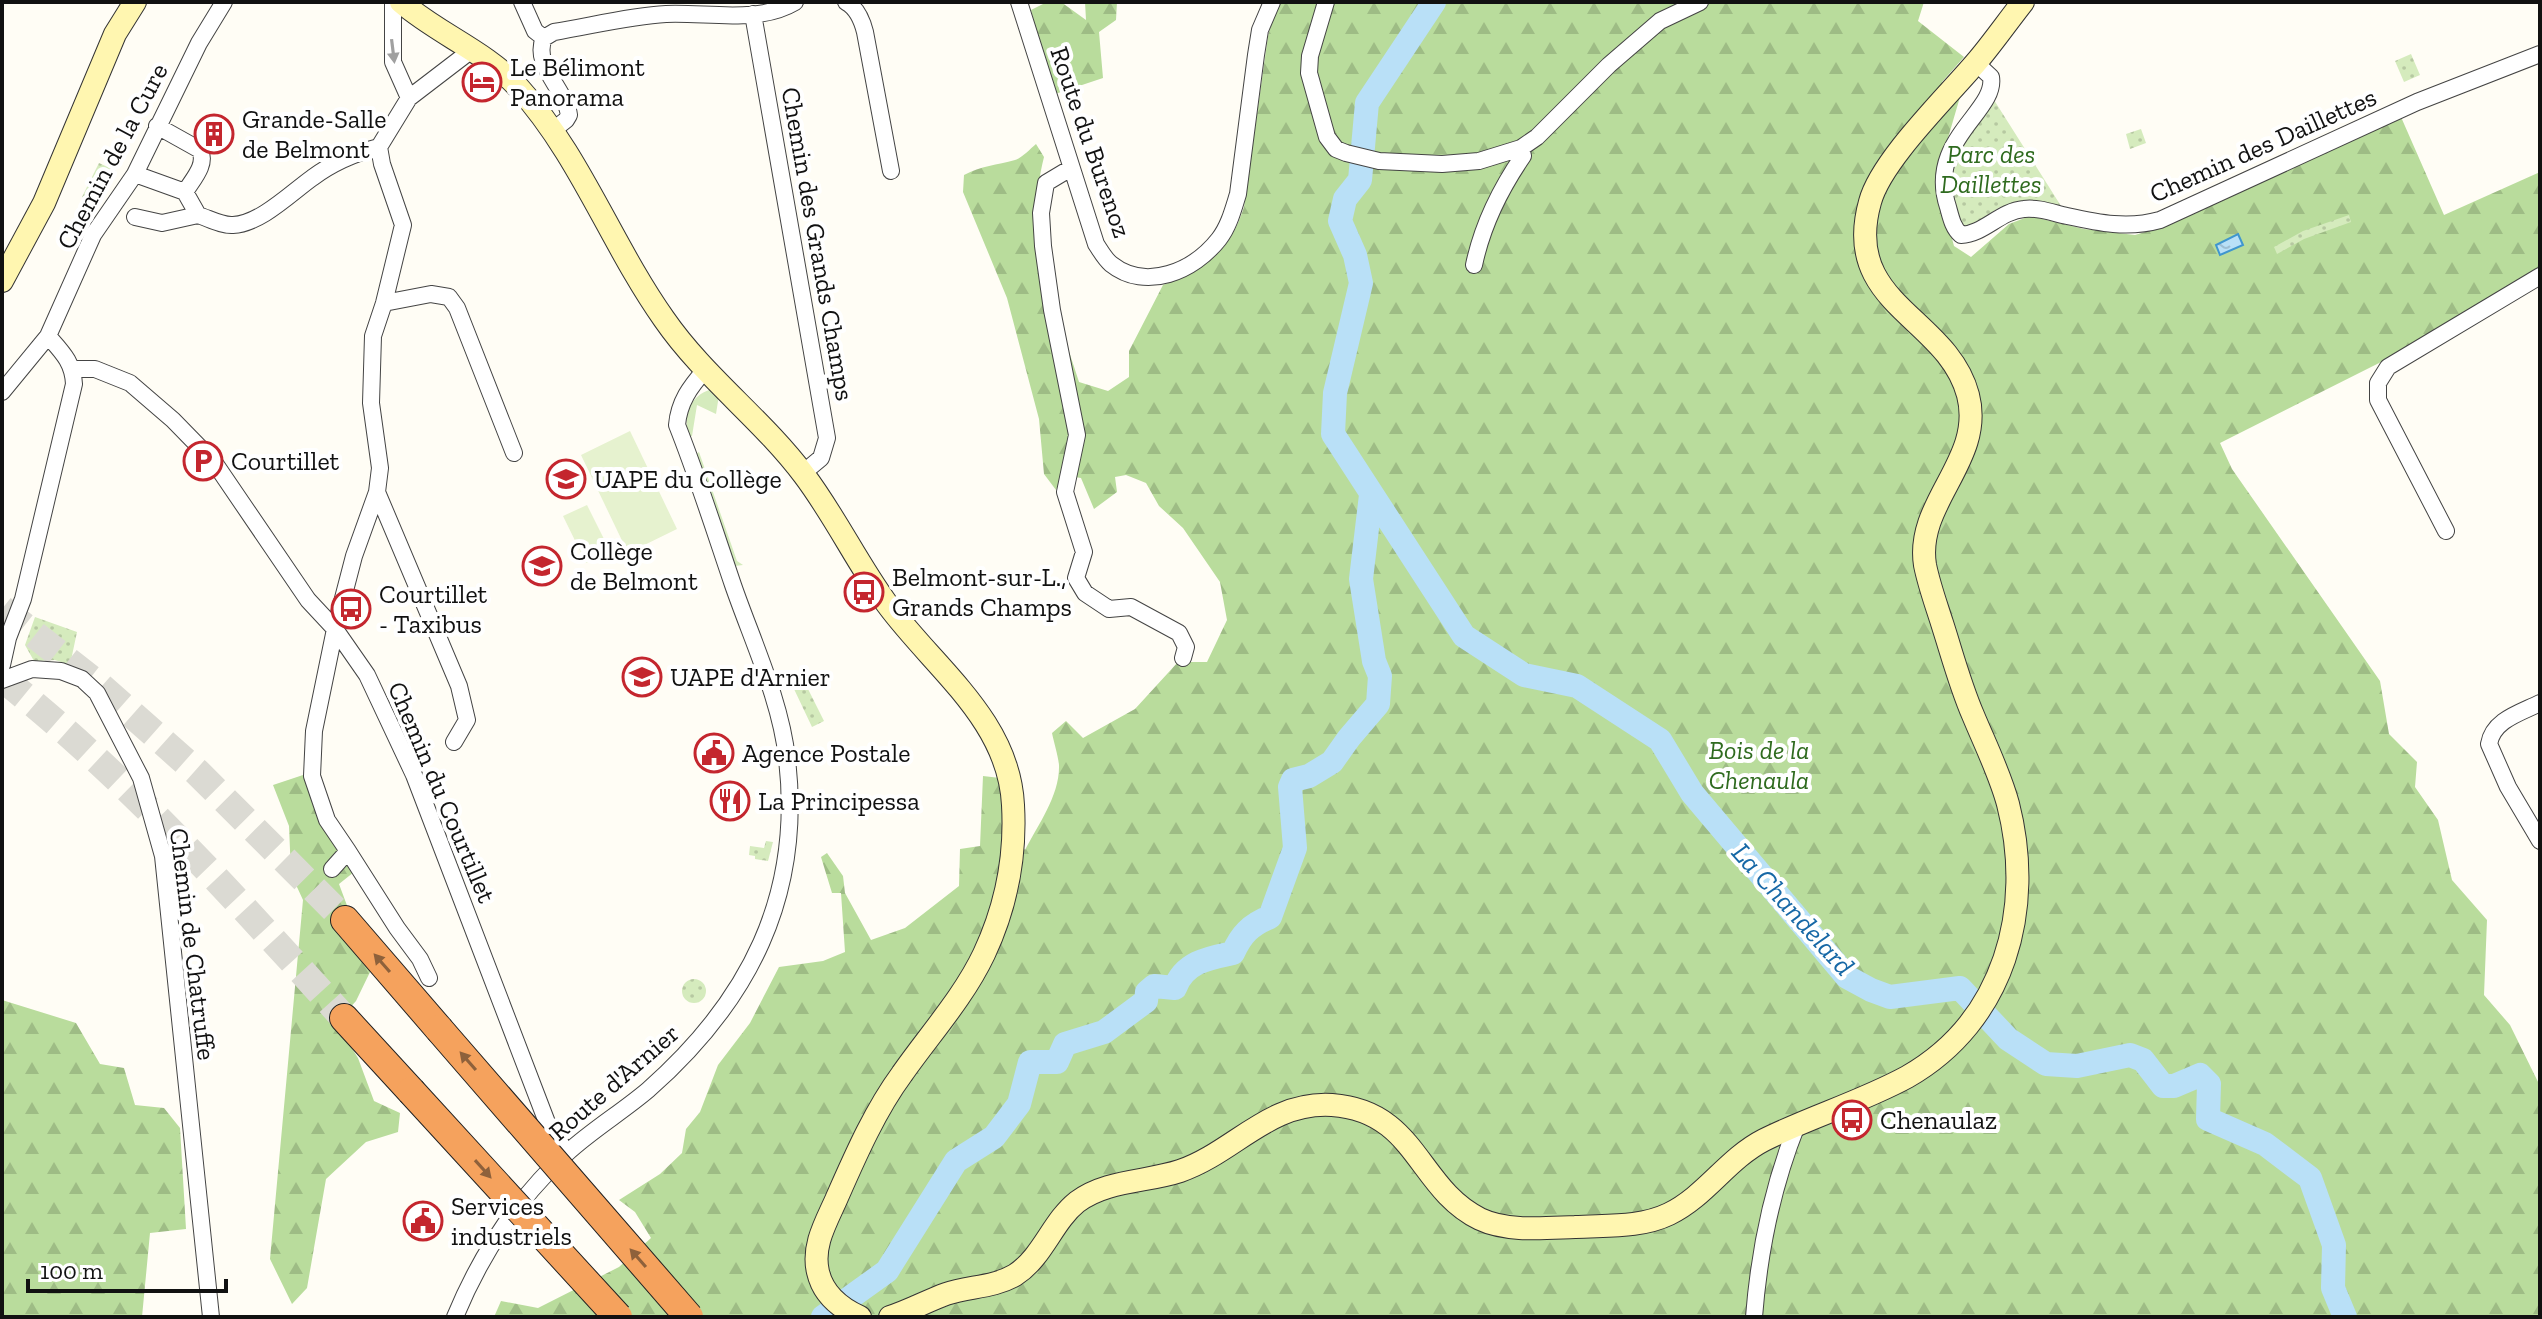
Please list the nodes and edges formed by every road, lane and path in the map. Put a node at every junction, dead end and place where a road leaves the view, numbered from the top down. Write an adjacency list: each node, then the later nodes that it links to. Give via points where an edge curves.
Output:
1 (135, 2): 31 (street, via 115,34 44,203)
2 (224, 2): 19 (street, Chemin de la Cure)
3 (393, 2): 18 (street, one-way to 18, via 393,62)
4 (401, 2): 15 (street)
5 (522, 2): 14 (street, via 535,31)
6 (846, 2): 24 (street, via 861,18 865,32)
7 (1019, 2): 23 (street, Route du Burenoz)
8 (1272, 2): 23 (street, Route du Burenoz, via 1260,30 1238,194 1221,237 1203,257 1185,269 1146,278 1109,263 1096,244)
9 (1326, 2): 22 (street, via 1309,73 1327,137 1336,149 1379,161 1442,164 1479,161)
10 (1700, 2): 22 (street, via 1660,21)
11 (2023, 2): 17 (street)
12 (785, 5): 13 (street)
13 (753, 14): 14 (street, via 665,14); 38 (street, Chemin des Grands Champs, via 827,438 821,458)
14 (544, 38): 20 (street, via 543,56 569,115)
15 (473, 49): 18 (street); 20 (street, via 514,82)
16 (2540, 54): 17 (street, Chemin des Daillettes, via 2417,102 2160,220 2130,226 2027,208 1961,235 1944,184 1950,150 1991,91 1991,77)
17 (1976, 63): 53 (street, via 1876,184 1866,230 1869,260 1881,287 1954,363 1967,391 1967,446 1932,512 1924,555 1968,704 2007,800 2019,896 2009,945 1992,989 1944,1050 1883,1089)
18 (409, 98): 21 (street)
19 (157, 126): 25 (street, Chemin de la Cure); 26 (street, via 203,156)
20 (552, 131): 35 (street, via 642,287)
21 (379, 147): 27 (street, via 355,152 250,221 232,226); 32 (street, via 403,225)
22 (1521, 148): 29 (street, via 1523,156 1499,198)
23 (1071, 168): 42 (street, via 1046,183 1041,213 1052,310 1077,435 1065,492 1084,552 1076,578 1085,593 1109,609 1131,607 1179,633 1186,647)
24 (891, 171)
25 (135, 174): 26 (street); 33 (street, Chemin de la Cure, via 93,235)
26 (185, 192): 27 (street)
27 (198, 215): 28 (street, via 162,223)
28 (135, 217)
29 (1474, 265)
30 (2540, 276): 40 (street, via 2388,367 2378,383 2378,400)
31 (2, 281)
32 (384, 303): 37 (street, via 431,294 449,297); 39 (street, via 373,336)
33 (48, 336): 34 (street); 36 (street, Chemin de la Cure)
34 (73, 369): 41 (street, Chemin du Courtillet, via 95,369 130,383 173,420 214,462 308,600); 43 (street, via 23,599)
35 (705, 370): 38 (street); 54 (street, Route d'Arnier, via 689,389 677,425 782,731 790,810 786,851 761,946 722,1013 646,1091)
36 (2, 392)
37 (514, 453)
38 (803, 473): 59 (street, via 886,603 982,716 1006,763 1013,792 1006,894 984,954 899,1077 854,1157 821,1234 818,1273 828,1294)
39 (377, 492): 41 (street); 46 (street, via 459,686 467,720)
40 (2446, 531)
41 (335, 629): 48 (street, via 314,731 312,776 327,820); 54 (street, Chemin du Courtillet, via 367,675 393,727 548,1125)
42 (1183, 658)
43 (2, 665)
44 (2, 680): 55 (street, Chemin de Chatruffe, via 32,669 82,679 97,693 141,778 163,856)
45 (2540, 703): 47 (street, via 2500,723 2489,744)
46 (454, 742)
47 (2540, 841)
48 (348, 851): 49 (street); 51 (street)
49 (332, 869)
50 (345, 920): 58 (highway, one-way to 50, bridge)
51 (429, 978)
52 (344, 1018): 57 (highway, one-way to 57, bridge)
53 (1797, 1125): 60 (street, via 1741,1153 1684,1205 1654,1220 1511,1227 1484,1221 1455,1203 1402,1135 1371,1114 1334,1105 1294,1108 1208,1159 1180,1171 1104,1188 1078,1202 1017,1274 988,1286 953,1291); 61 (street, via 1774,1201)
54 (567, 1153): 56 (street, Route d'Arnier, via 504,1223)
55 (211, 1317)
56 (455, 1317)
57 (618, 1317)
58 (689, 1317)
59 (860, 1317)
60 (890, 1317)
61 (1754, 1317)

